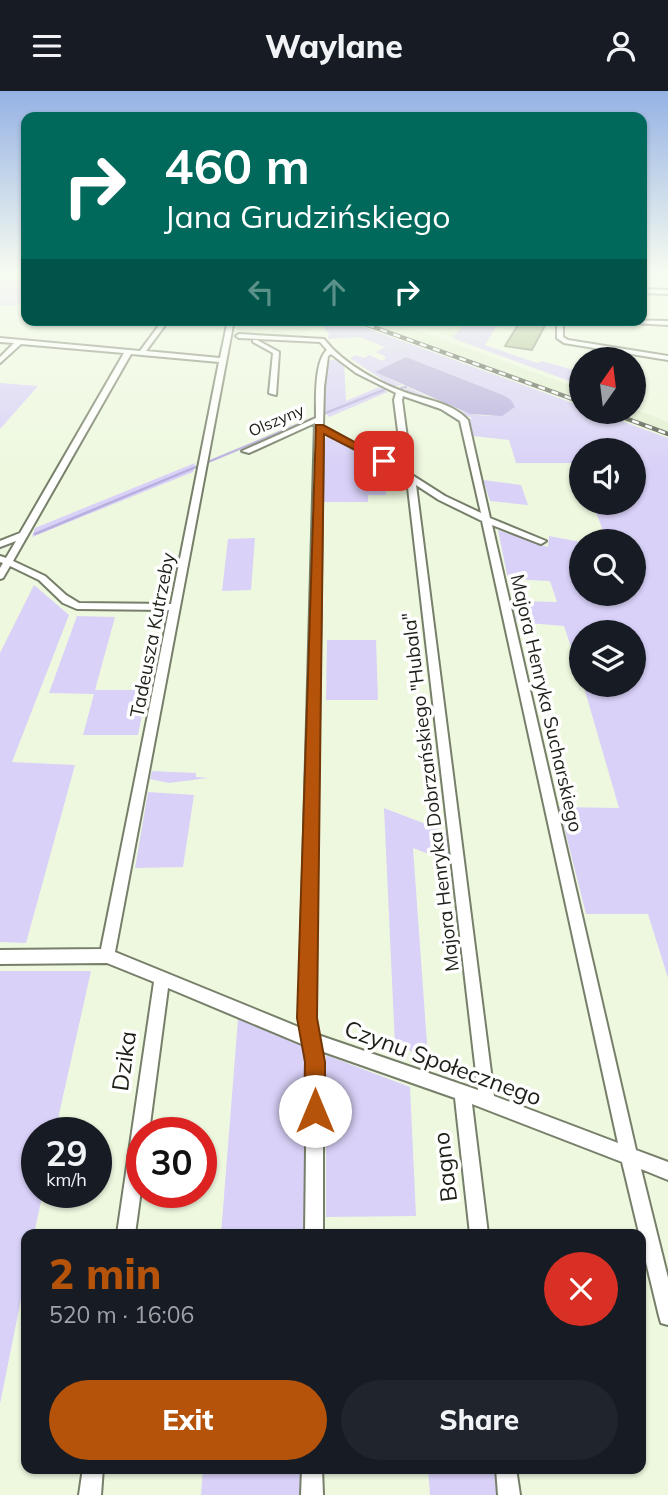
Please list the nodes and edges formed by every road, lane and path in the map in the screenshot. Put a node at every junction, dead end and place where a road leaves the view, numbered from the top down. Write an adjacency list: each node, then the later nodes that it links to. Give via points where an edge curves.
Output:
1 (153, 338): 10 (street)
2 (227, 338): 12 (street, Tadeusza Kutrzeby)
3 (244, 338): 14 (street, via 276,352)
4 (271, 338): 9 (street, Majora Henryka Sucharskiego, via 322,340)
5 (559, 338): 11 (street)
6 (0, 339): 7 (street)
7 (20, 341): 8 (street); 13 (street)
8 (129, 351): 10 (street); 20 (street)
9 (330, 351): 15 (street, Majora Henryka Sucharskiego); 16 (street, via 325,355 320,382)
10 (142, 352): 12 (street)
11 (668, 358)
12 (223, 360): 25 (street, Tadeusza Kutrzeby)
13 (0, 361)
14 (273, 393)
15 (401, 393): 18 (street, Majora Henryka Dobrzańskiego "Hubala", via 398,400); 19 (street, Majora Henryka Sucharskiego, via 462,417)
16 (319, 423): 17 (street, Olszyny); 18 (street); 29 (street, via 307,1018)
17 (246, 451)
18 (410, 477): 19 (street); 31 (street, Majora Henryka Dobrzańskiego "Hubala")
19 (487, 520): 21 (street); 32 (street, Majora Henryka Sucharskiego)
20 (22, 535): 22 (street); 23 (street)
21 (541, 541)
22 (0, 544)
23 (4, 561): 24 (street); 25 (street, via 38,576 63,599 77,605)
24 (0, 576)
25 (176, 607): 26 (street, Tadeusza Kutrzeby)
26 (107, 956): 27 (street, Czynu Społecznego); 28 (street, Czynu Społecznego)
27 (0, 957)
28 (162, 979): 29 (street, Czynu Społecznego); 34 (street, Dzika)
29 (311, 1040): 30 (street, Czynu Społecznego); 35 (street, via 315,1062)
30 (463, 1094): 31 (street, Czynu Społecznego); 36 (street, Bagno)
31 (487, 1101): 32 (street, Czynu Społecznego)
32 (629, 1157): 33 (street, Czynu Społecznego); 37 (street, Majora Henryka Sucharskiego)
33 (668, 1171)
34 (127, 1229)
35 (314, 1229)
36 (478, 1229)
37 (668, 1316)
38 (92, 1474): 41 (street)
39 (312, 1474): 42 (street)
40 (507, 1474): 43 (street)
41 (90, 1495)
42 (312, 1495)
43 (509, 1495)

